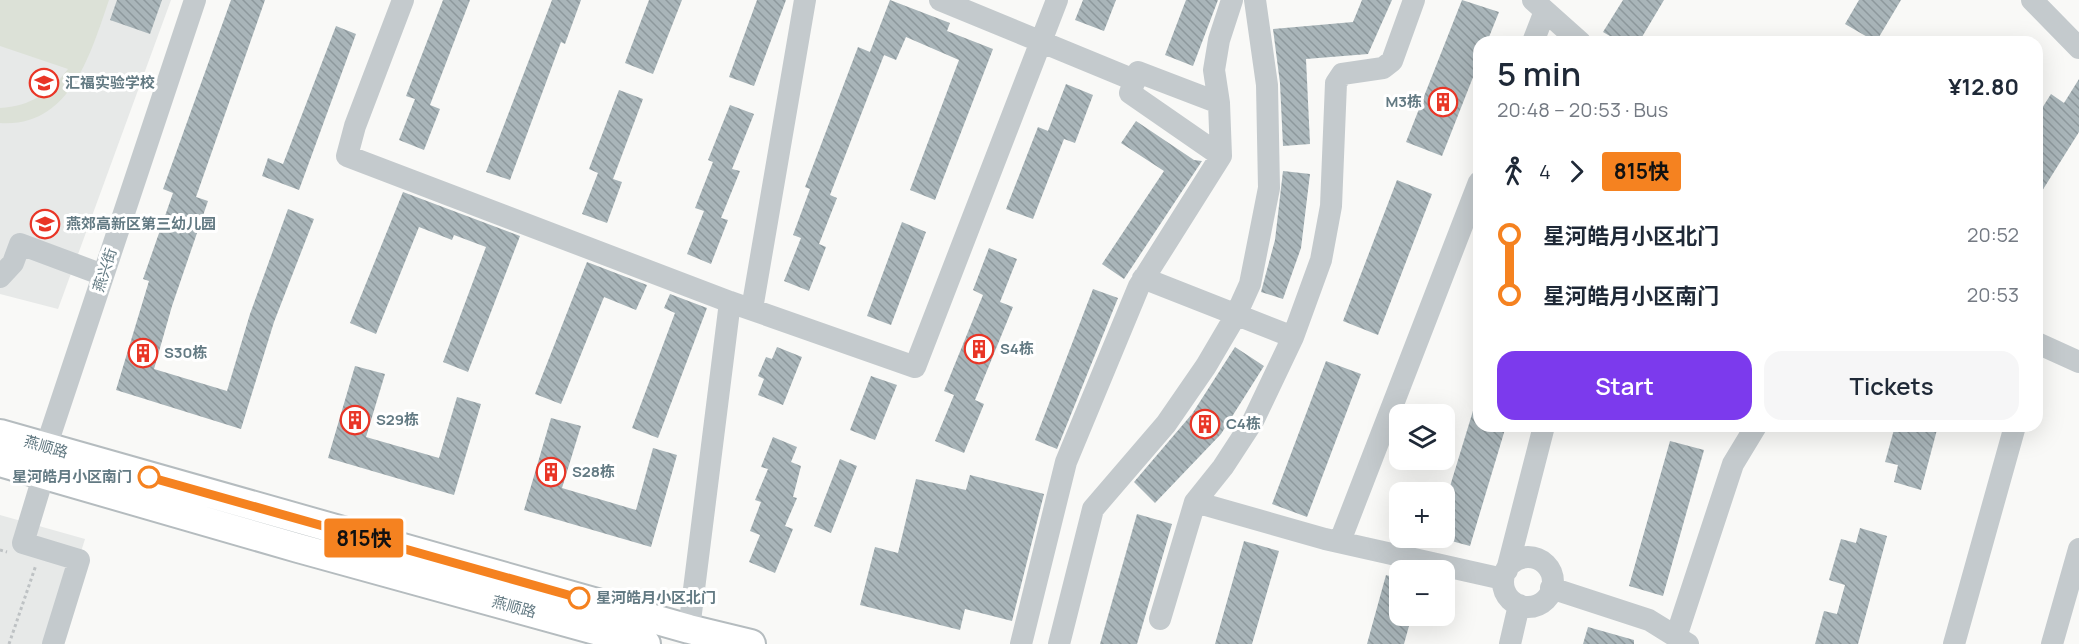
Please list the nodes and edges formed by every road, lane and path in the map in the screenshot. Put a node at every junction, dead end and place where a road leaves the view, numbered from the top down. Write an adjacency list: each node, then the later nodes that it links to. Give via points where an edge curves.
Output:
1 (195, 0): 19 (street, 燕兴街)
2 (402, 0): 22 (street, via 347,156)
3 (805, 0): 23 (street)
4 (940, 0): 13 (street)
5 (1057, 0): 13 (street)
6 (1232, 0): 16 (street, via 1214,70)
7 (1255, 0): 24 (street, via 1267,86 1269,188 1250,284)
8 (1414, 0): 25 (street, via 1392,61 1383,68 1342,74 1336,83 1331,206 1321,261)
9 (2032, 0): 14 (street)
10 (1539, 5): 11 (street); 12 (street)
11 (1534, 36)
12 (1573, 36)
13 (1041, 43): 15 (street); 23 (street, via 915,367)
14 (2079, 48)
15 (1134, 80): 16 (street, via 1138,72); 17 (street, via 1130,93)
16 (1219, 103): 17 (street)
17 (1221, 156): 21 (street)
18 (1473, 198): 35 (street)
19 (103, 275): 20 (street, via 20,244 13,263); 33 (street, 燕兴街)
20 (0, 277)
21 (1143, 278): 24 (street); 48 (street, via 1066,462)
22 (730, 302): 23 (street); 42 (street)
23 (752, 309)
24 (1236, 315): 25 (street); 49 (street, via 1166,424 1093,509)
25 (1293, 337): 34 (street, via 1253,421)
26 (2043, 346): 27 (street)
27 (2079, 362)
28 (1542, 432): 38 (street)
29 (1752, 432): 43 (street, via 1733,464)
30 (2013, 432): 52 (street)
31 (0, 434): 33 (main road, 燕顺路)
32 (0, 462): 33 (main road, 燕顺路)
33 (43, 464): 42 (main road, 燕顺路); 45 (street, 燕兴街, via 23,543 79,560); 46 (main road, 燕顺路, via 298,548)
34 (1195, 502): 35 (street); 41 (street)
35 (1340, 542): 38 (street)
36 (2079, 549): 53 (street)
37 (37, 561): 44 (path)
38 (1505, 574): 39 (street, via 1522,558 1539,560 1550,571); 40 (street, via 1508,597)
39 (1551, 588): 40 (street, via 1542,602); 43 (street, via 1649,620)
40 (1524, 606): 50 (street); 51 (street)
41 (1160, 619)
42 (689, 629): 47 (main road, 燕顺路)
43 (1682, 641)
44 (9, 644)
45 (53, 644)
46 (646, 644)
47 (751, 644)
48 (1021, 644)
49 (1059, 644)
50 (1510, 644)
51 (1519, 644)
52 (1954, 644)
53 (2052, 644)

